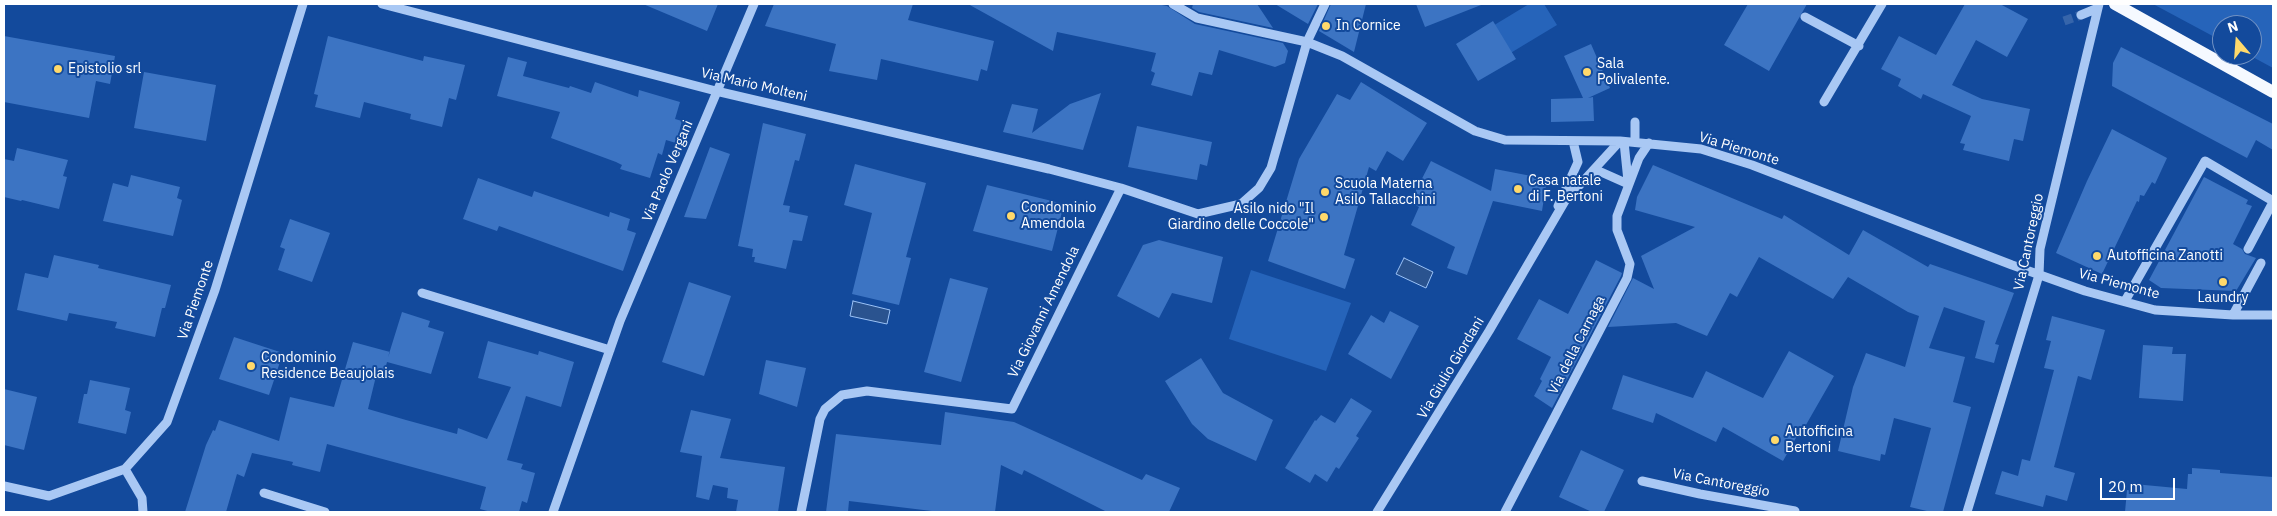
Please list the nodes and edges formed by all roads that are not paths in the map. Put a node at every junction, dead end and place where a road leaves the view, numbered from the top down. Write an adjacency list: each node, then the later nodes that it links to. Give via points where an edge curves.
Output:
1 (303, 4): 34 (street, Via Piemonte, via 215,290 167,422)
2 (382, 4): 13 (street, Via Mario Molteni)
3 (754, 4): 13 (street, Via Paolo Vergani)
4 (1173, 4): 11 (street, Via Piemonte, via 1197,18)
5 (1325, 4): 11 (street)
6 (1882, 4): 12 (street)
7 (2115, 4): 14 (main road)
8 (2099, 6): 9 (street); 28 (street, Via Cantoreggio, via 2040,249)
9 (2081, 15)
10 (1805, 17): 12 (street)
11 (1307, 42): 17 (street, Via Piemonte, via 1342,56 1475,131 1504,140); 23 (street, via 1271,168 1260,188 1241,204 1198,214)
12 (1859, 46): 15 (street)
13 (716, 91): 23 (street, Via Mario Molteni); 33 (street, Via Paolo Vergani)
14 (2273, 92)
15 (1824, 102)
16 (1635, 122): 19 (street)
17 (1572, 141): 18 (street, Via Piemonte); 25 (street, Via Giulio Giordani, via 1578,162)
18 (1622, 142): 19 (street, Via Piemonte); 21 (street, Via Giulio Giordani); 22 (street, Via della Carnaga)
19 (1635, 142): 20 (street, Via Piemonte)
20 (1649, 143): 22 (street, Via della Carnaga); 28 (street, Via Piemonte, via 1701,149 1752,164)
21 (1590, 174): 22 (street, via 1601,172); 25 (street, Via Giulio Giordani, via 1565,201)
22 (1628, 184): 44 (street, Via della Carnaga, via 1617,216 1617,230 1630,264 1627,278)
23 (1121, 188): 42 (street, Via Giovanni Amendola, via 1012,409 867,391 842,396 825,409 820,419)
24 (2273, 202): 26 (street); 30 (street, via 2205,161)
25 (1545, 236): 43 (street, Via Giulio Giordani)
26 (2248, 249)
27 (2261, 262): 31 (street)
28 (2039, 275): 30 (street, Via Piemonte); 45 (street, Via Cantoreggio)
29 (422, 293): 33 (street)
30 (2125, 301): 31 (street, Via Piemonte, via 2155,310)
31 (2233, 315): 32 (street, Via Piemonte)
32 (2273, 315)
33 (610, 350): 41 (street, Via Paolo Vergani)
34 (125, 469): 36 (street, Via Piemonte, via 49,496); 39 (street, via 142,498)
35 (1642, 481): 38 (street, Via Cantoreggio)
36 (4, 486)
37 (264, 493): 40 (street)
38 (1795, 510)
39 (142, 512)
40 (325, 512)
41 (553, 512)
42 (800, 512)
43 (1378, 512)
44 (1505, 512)
45 (1967, 512)

